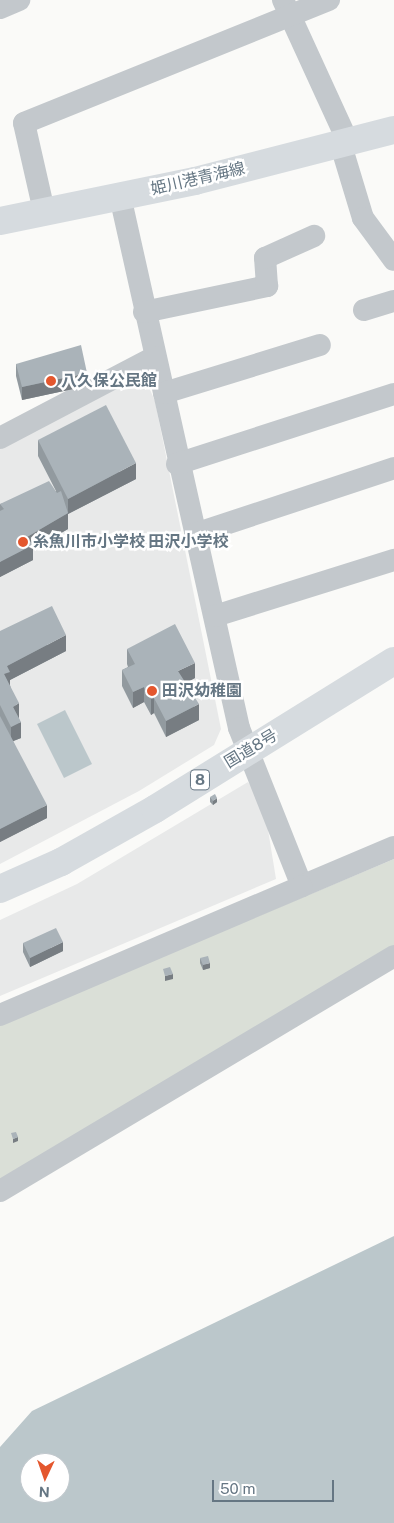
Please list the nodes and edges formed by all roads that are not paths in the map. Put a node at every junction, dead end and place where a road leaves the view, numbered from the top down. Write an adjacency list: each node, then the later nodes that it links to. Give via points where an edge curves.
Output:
1 (19, 0): 3 (street)
2 (328, 0): 4 (street)
3 (0, 8)
4 (287, 8): 6 (street); 8 (street, via 24,123)
5 (394, 130): 6 (main road, 姫川港青海線)
6 (343, 141): 7 (main road, 姫川港青海線); 11 (street, via 364,218)
7 (120, 196): 8 (main road, 姫川港青海線); 14 (street)
8 (44, 211): 9 (main road, 姫川港青海線)
9 (0, 221)
10 (314, 236): 14 (street, via 265,258 267,286)
11 (394, 260)
12 (394, 301): 13 (street)
13 (364, 310)
14 (144, 312): 16 (street)
15 (320, 345): 17 (street)
16 (154, 357): 17 (street); 19 (street)
17 (164, 393): 20 (street)
18 (394, 394): 20 (street)
19 (0, 438)
20 (177, 464): 22 (street)
21 (394, 468): 22 (street)
22 (195, 534): 24 (street)
23 (394, 560): 24 (street)
24 (215, 616): 26 (street)
25 (394, 661): 26 (main road, 国道8号 / 8)
26 (247, 751): 28 (street, via 272,802); 29 (main road, 国道8号 / 8, via 85,849)
27 (394, 847): 28 (street)
28 (302, 886): 31 (street)
29 (0, 889)
30 (394, 956): 32 (street)
31 (0, 1015)
32 (0, 1191)

